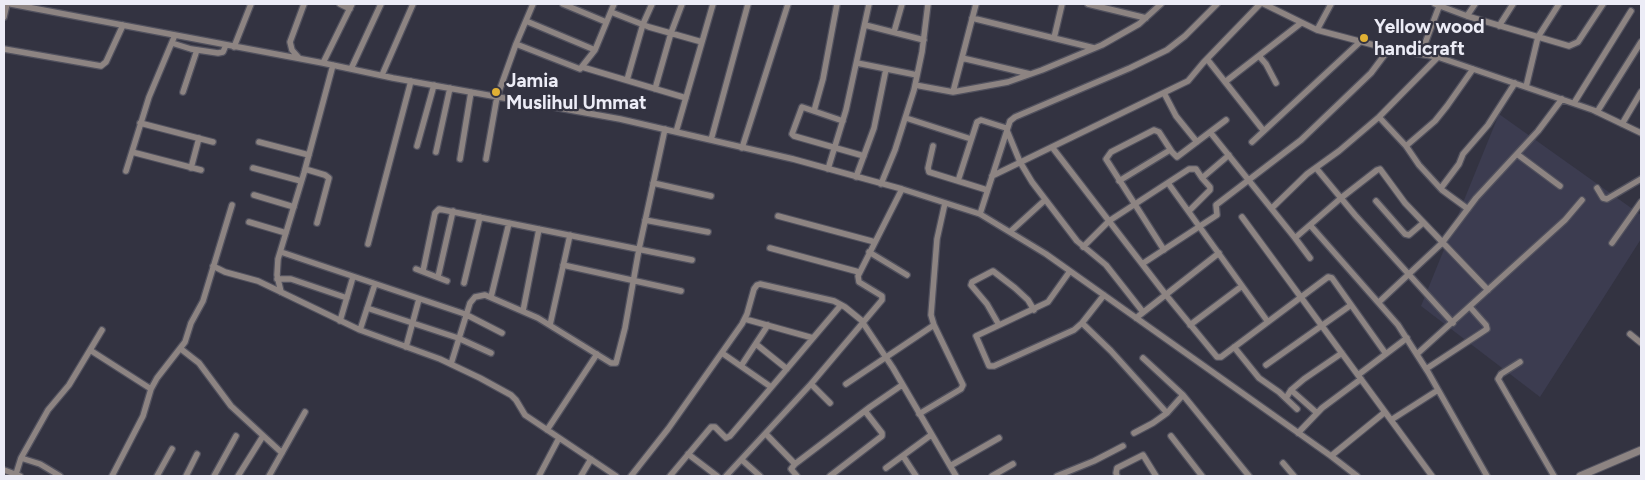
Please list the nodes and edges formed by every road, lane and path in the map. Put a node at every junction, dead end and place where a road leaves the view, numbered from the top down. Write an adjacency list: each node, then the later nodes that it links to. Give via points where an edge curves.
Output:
1 (7, 4): 36 (street)
2 (11, 4): 43 (street)
3 (251, 4): 59 (street)
4 (304, 4): 68 (street, via 290,42)
5 (340, 4): 32 (street)
6 (381, 4): 75 (street)
7 (413, 4): 79 (street)
8 (533, 4): 39 (street)
9 (563, 4): 40 (street)
10 (614, 4): 34 (street)
11 (652, 4): 42 (street)
12 (682, 4): 48 (street)
13 (713, 4): 54 (street)
14 (748, 4): 116 (street)
15 (788, 4): 125 (street)
16 (837, 4): 100 (street)
17 (869, 4): 44 (street)
18 (902, 4): 47 (street)
19 (928, 4): 52 (street)
20 (976, 4): 37 (street)
21 (1062, 4): 51 (street)
22 (1088, 4): 38 (street)
23 (1161, 4): 38 (street)
24 (1217, 4): 108 (street, via 1167,50 1015,117)
25 (1262, 4): 41 (street); 70 (street)
26 (1331, 4): 46 (street)
27 (1438, 4): 35 (street); 65 (street)
28 (1475, 4): 35 (street)
29 (1513, 4): 45 (street)
30 (1559, 4): 50 (street)
31 (1603, 4): 50 (street, via 1573,45)
32 (351, 6): 71 (street)
33 (1631, 11): 99 (street)
34 (610, 12): 40 (street); 42 (street)
35 (1467, 16): 45 (street)
36 (4, 17)
37 (972, 18): 51 (street); 69 (street)
38 (1146, 18): 60 (street, via 1124,34)
39 (526, 21): 57 (street); 64 (street)
40 (606, 22): 64 (street)
41 (1301, 23): 46 (street); 66 (street)
42 (643, 24): 48 (street); 81 (street)
43 (123, 25): 49 (street); 61 (street, via 106,62 101,66)
44 (865, 25): 47 (street); 72 (street)
45 (1499, 26): 50 (street)
46 (1317, 30): 53 (street)
47 (894, 32): 52 (street)
48 (671, 33): 54 (street); 90 (street)
49 (175, 35): 56 (street); 58 (street)
50 (1538, 37): 88 (street)
51 (1054, 38): 60 (street)
52 (924, 40): 80 (street)
53 (1361, 41): 62 (street); 110 (street)
54 (702, 42): 97 (street)
55 (1641, 42): 101 (street)
56 (172, 43): 63 (street); 106 (street)
57 (516, 44): 74 (street, via 577,69); 96 (street)
58 (226, 45): 59 (street); 63 (street, via 221,52)
59 (234, 46): 68 (street)
60 (1094, 48): 78 (street)
61 (4, 49)
62 (1389, 49): 65 (street); 147 (street, via 1371,73 1301,140)
63 (197, 50): 91 (street)
64 (595, 50): 74 (street)
65 (1421, 54): 67 (street)
66 (1259, 56): 83 (street); 84 (street)
67 (1438, 57): 77 (street); 102 (street)
68 (299, 58): 71 (street)
69 (962, 58): 78 (street); 93 (street)
70 (1207, 59): 83 (street); 95 (street, via 1188,81)
71 (323, 63): 73 (street)
72 (857, 63): 76 (street); 105 (street)
73 (333, 65): 75 (street); 131 (street)
74 (582, 67): 81 (street)
75 (351, 69): 79 (street)
76 (886, 69): 80 (street); 133 (street, via 874,128)
77 (1473, 69): 85 (street); 123 (street, via 1434,121)
78 (1031, 74): 93 (street, via 1008,82)
79 (382, 75): 82 (street)
80 (917, 76): 87 (street)
81 (627, 80): 90 (street)
82 (411, 81): 86 (street); 195 (street)
83 (1225, 82): 110 (street)
84 (1276, 83)
85 (1515, 83): 88 (street); 156 (street)
86 (434, 85): 89 (street); 121 (street)
87 (915, 85): 93 (street); 103 (street)
88 (1526, 87): 98 (street)
89 (450, 88): 92 (street); 129 (street)
90 (655, 89): 97 (street)
91 (183, 92)
92 (471, 92): 96 (street); 134 (street)
93 (953, 92)
94 (1641, 92): 107 (street)
95 (1164, 93): 119 (street, via 1176,116); 124 (street)
96 (497, 96): 109 (street); 135 (street)
97 (686, 98): 111 (street)
98 (1562, 99): 99 (street); 130 (street)
99 (1574, 103): 101 (street)
100 (814, 111): 105 (street); 126 (street, via 801,107 793,135)
101 (1597, 112): 107 (street)
102 (1379, 117): 123 (street); 140 (street)
103 (906, 118): 115 (street); 154 (street)
104 (1226, 120): 112 (street)
105 (843, 122): 126 (street)
106 (140, 123): 114 (street); 128 (street)
107 (1622, 124): 113 (street)
108 (1006, 128): 115 (street, via 979,121); 136 (street); 144 (street)
109 (665, 129): 111 (street); 152 (street)
110 (1264, 130): 120 (street)
111 (676, 132): 116 (street)
112 (1210, 132): 119 (street); 132 (street)
113 (1641, 133)
114 (199, 138): 117 (street); 137 (street)
115 (971, 139): 149 (street)
116 (711, 140): 125 (street)
117 (213, 142)
118 (259, 142): 131 (street)
119 (1197, 142): 127 (street, via 1177,157)
120 (1252, 142)
121 (417, 146)
122 (934, 146): 149 (street, via 928,172)
123 (1406, 146): 156 (street)
124 (1052, 147): 136 (street); 180 (street)
125 (742, 148): 141 (street)
126 (835, 148): 133 (street); 141 (street)
127 (1170, 150): 150 (street); 150 (street, via 1159,132 1154,130 1112,152 1106,159)
128 (132, 152): 137 (street); 143 (street)
129 (436, 152)
130 (1517, 154): 155 (street); 172 (street)
131 (309, 155): 139 (street)
132 (1229, 155): 146 (street); 147 (street)
133 (864, 156): 145 (street)
134 (460, 159)
135 (486, 159)
136 (1020, 162): 144 (street); 163 (street)
137 (191, 168): 142 (street)
138 (253, 168): 151 (street)
139 (305, 168): 151 (street); 182 (street, via 328,178)
140 (1316, 168): 162 (street); 171 (street)
141 (828, 169): 145 (street)
142 (201, 170)
143 (126, 172)
144 (992, 176): 159 (street)
145 (856, 177): 154 (street)
146 (1202, 178): 153 (street, via 1193,168); 174 (street, via 1210,190)
147 (1249, 179): 171 (street); 186 (street, via 1216,205 1216,215)
148 (1641, 179): 157 (street, via 1607,199)
149 (958, 181): 159 (street)
150 (1119, 181): 169 (street)
151 (302, 182): 170 (street)
152 (653, 183): 161 (street); 179 (street)
153 (1168, 183): 169 (street); 174 (street)
154 (881, 184): 158 (street)
155 (1560, 186)
156 (1441, 188): 172 (street)
157 (1597, 188)
158 (902, 189): 167 (street); 193 (street)
159 (987, 190): 175 (street)
160 (254, 195): 170 (street)
161 (711, 196)
162 (1341, 198): 184 (street, via 1380,169); 185 (street); 214 (street)
163 (1045, 200): 188 (street); 197 (street)
164 (1582, 200): 223 (street, via 1565,220)
165 (1376, 201): 184 (street, via 1405,234)
166 (1641, 202): 196 (street)
167 (945, 203): 175 (street); 249 (street, via 935,252 931,306)
168 (232, 205): 208 (street)
169 (1134, 205): 180 (street); 200 (street)
170 (294, 207): 190 (street)
171 (1272, 208): 192 (street)
172 (1468, 209): 194 (street)
173 (453, 211): 177 (street); 210 (street, via 439,209 435,213); 216 (street)
174 (1189, 211): 186 (street)
175 (980, 214): 188 (street)
176 (778, 216): 193 (street)
177 (480, 217): 183 (street); 220 (street)
178 (1242, 217): 229 (street)
179 (645, 220): 189 (street); 199 (street)
180 (1109, 221): 197 (street); 206 (street)
181 (249, 222): 190 (street)
182 (317, 223)
183 (509, 223): 187 (street); 228 (street)
184 (1423, 223): 194 (street)
185 (1310, 225): 192 (street); 232 (street)
186 (1200, 226): 200 (street); 203 (street)
187 (539, 229): 191 (street); 238 (street)
188 (1011, 231): 211 (street)
189 (708, 232)
190 (286, 233): 201 (street)
191 (570, 235): 199 (street); 207 (street)
192 (1295, 238): 204 (street)
193 (875, 242): 202 (street)
194 (1442, 243): 214 (street); 223 (street)
195 (368, 244)
196 (1612, 244)
197 (1083, 246): 239 (street, via 1106,265)
198 (770, 248): 212 (street)
199 (639, 249): 205 (street); 219 (street)
200 (1164, 250): 206 (street)
201 (280, 252): 215 (street); 217 (street)
202 (869, 252): 212 (street); 213 (street)
203 (1219, 253): 222 (street); 227 (street)
204 (1310, 258)
205 (692, 260)
206 (1142, 264): 227 (street)
207 (563, 265): 219 (street); 250 (street)
208 (213, 266): 225 (street); 266 (street, via 203,301)
209 (416, 269): 210 (street)
210 (423, 271): 216 (street)
211 (1070, 271): 226 (street); 237 (street, via 1048,302)
212 (859, 272): 248 (street, via 859,282 882,296)
213 (907, 275)
214 (1408, 275): 232 (street); 247 (street)
215 (353, 276): 221 (street); 230 (street)
216 (438, 277): 218 (street)
217 (278, 279): 225 (street); 230 (street)
218 (447, 281)
219 (633, 281): 224 (street); 271 (street, via 617,361 614,364)
220 (464, 283)
221 (375, 284): 231 (street); 236 (street)
222 (1242, 286): 244 (street); 253 (street)
223 (1488, 290): 235 (street)
224 (681, 291)
225 (281, 292): 243 (street)
226 (1104, 295): 241 (street); 246 (street)
227 (1166, 295): 239 (street); 253 (street)
228 (491, 297): 238 (street); 240 (street, via 475,297)
229 (1301, 297): 234 (street, via 1330,277); 244 (street); 254 (street)
230 (347, 298): 243 (street)
231 (419, 299): 240 (street); 245 (street)
232 (1379, 302): 261 (street)
233 (841, 305): 242 (street, via 823,297 760,284 756,286); 248 (street); 260 (street)
234 (1351, 305): 254 (street); 272 (street)
235 (1470, 307): 247 (street); 281 (street, via 1487,329)
236 (367, 308): 245 (street); 256 (street)
237 (1034, 310): 252 (street); 252 (street, via 1015,288 991,271 971,285)
238 (522, 311): 250 (street)
239 (1143, 312): 241 (street)
240 (465, 314): 257 (street); 259 (street)
241 (1136, 318): 303 (street)
242 (745, 319): 251 (street); 269 (street)
243 (340, 321): 256 (street)
244 (1268, 322): 265 (street)
245 (412, 323): 259 (street); 264 (street)
246 (1082, 323): 252 (street, via 1074,330 991,367 976,336); 298 (street)
247 (1453, 323): 273 (street)
248 (864, 324): 274 (street); 283 (street)
249 (934, 324): 274 (street); 299 (street, via 962,388)
250 (550, 325): 271 (street)
251 (768, 325): 260 (street); 263 (street)
252 (999, 325)
253 (1190, 325): 265 (street, via 1217,357)
254 (1322, 326): 270 (street); 278 (street)
255 (102, 330): 267 (street)
256 (360, 330): 264 (street)
257 (502, 333)
258 (1630, 334): 262 (street)
259 (458, 338): 268 (street); 277 (street)
260 (813, 338): 280 (street)
261 (1407, 338): 272 (street); 273 (street)
262 (1641, 343)
263 (756, 344): 279 (street); 280 (street)
264 (406, 347): 277 (street)
265 (1234, 347): 291 (street, via 1259,378)
266 (180, 349): 287 (street); 307 (street, via 205,369 231,406)
267 (90, 350): 287 (street); 319 (street, via 69,385 48,410)
268 (491, 353)
269 (722, 353): 279 (street); 339 (street)
270 (1342, 353): 282 (street); 288 (street)
271 (597, 354): 301 (street)
272 (1386, 354): 282 (street)
273 (1417, 354): 281 (street)
274 (885, 357): 284 (street); 285 (street)
275 (1142, 358): 290 (street)
276 (1520, 362): 358 (street, via 1498,378)
277 (451, 364): 301 (street, via 511,395 525,415)
278 (1266, 365)
279 (741, 366): 286 (street)
280 (787, 369): 286 (street)
281 (1426, 369): 289 (street)
282 (1359, 377): 296 (street); 297 (street)
283 (811, 384): 292 (street); 304 (street)
284 (846, 384)
285 (902, 385): 294 (street); 299 (street)
286 (771, 387): 316 (street, via 730,436 726,438 712,426)
287 (152, 388): 330 (street, via 143,416)
288 (1292, 390): 291 (street); 296 (street)
289 (1438, 390): 300 (street); 357 (street)
290 (1183, 395): 298 (street); 353 (street)
291 (1286, 398): 293 (street)
292 (830, 403)
293 (1297, 409)
294 (865, 411): 323 (street); 345 (street, via 882,436)
295 (305, 412): 314 (street)
296 (1317, 412): 303 (street)
297 (1385, 412): 300 (street); 318 (street)
298 (1167, 413): 302 (street)
299 (919, 414): 305 (street)
300 (1391, 420): 356 (street)
301 (547, 430): 309 (street)
302 (1134, 433)
303 (1298, 433): 318 (street)
304 (766, 434): 321 (street); 323 (street)
305 (931, 435): 317 (street); 325 (street)
306 (236, 436): 333 (street)
307 (263, 436): 314 (street); 334 (street)
308 (1171, 436): 352 (street)
309 (559, 438): 320 (street); 336 (street)
310 (999, 438): 325 (street)
311 (1123, 446): 349 (street)
312 (172, 449): 331 (street)
313 (1641, 450): 359 (street)
314 (282, 453): 335 (street)
315 (197, 454): 332 (street)
316 (688, 454): 340 (street); 341 (street)
317 (903, 456): 326 (street); 346 (street)
318 (1331, 456): 355 (street)
319 (21, 458): 328 (street); 329 (street, via 40,464)
320 (591, 459): 337 (street); 338 (street)
321 (742, 460): 342 (street); 343 (street)
322 (1283, 463): 354 (street)
323 (795, 464): 344 (street, via 791,469)
324 (1013, 464): 348 (street)
325 (950, 466): 347 (street)
326 (886, 468)
327 (4, 470): 328 (street)
328 (18, 475)
329 (60, 476)
330 (112, 476)
331 (157, 476)
332 (186, 476)
333 (214, 476)
334 (238, 476)
335 (268, 476)
336 (539, 476)
337 (581, 476)
338 (616, 476)
339 (631, 476)
340 (670, 476)
341 (717, 476)
342 (727, 476)
343 (760, 476)
344 (797, 476)
345 (830, 476)
346 (916, 476)
347 (956, 476)
348 (992, 476)
349 (1057, 476)
350 (1117, 476): 351 (street, via 1117,468 1143,456)
351 (1156, 476)
352 (1202, 476)
353 (1249, 476)
354 (1294, 476)
355 (1357, 476)
356 (1432, 476)
357 (1488, 476)
358 (1554, 476)
359 (1580, 476)

